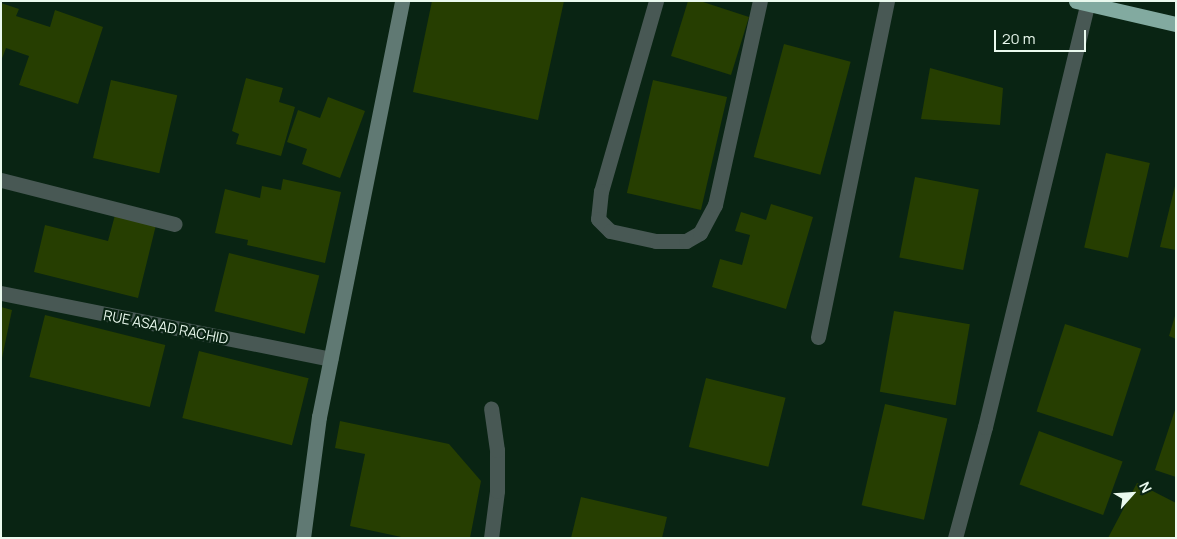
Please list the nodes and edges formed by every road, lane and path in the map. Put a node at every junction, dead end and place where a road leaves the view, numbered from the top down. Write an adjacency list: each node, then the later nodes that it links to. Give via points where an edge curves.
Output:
1 (402, 1): 11 (street)
2 (656, 1): 3 (street, via 601,191 598,220 610,231 656,241 686,241 700,232 715,205)
3 (760, 1)
4 (887, 1): 10 (street)
5 (1082, 3): 6 (highway); 15 (street, via 985,427)
6 (1176, 24)
7 (1, 180): 8 (street)
8 (175, 224)
9 (1, 293): 11 (street, RUE ASAAD RACHID)
10 (818, 337)
11 (330, 359): 13 (street)
12 (491, 408): 14 (street, via 498,450)
13 (302, 538)
14 (491, 538)
15 (955, 538)

